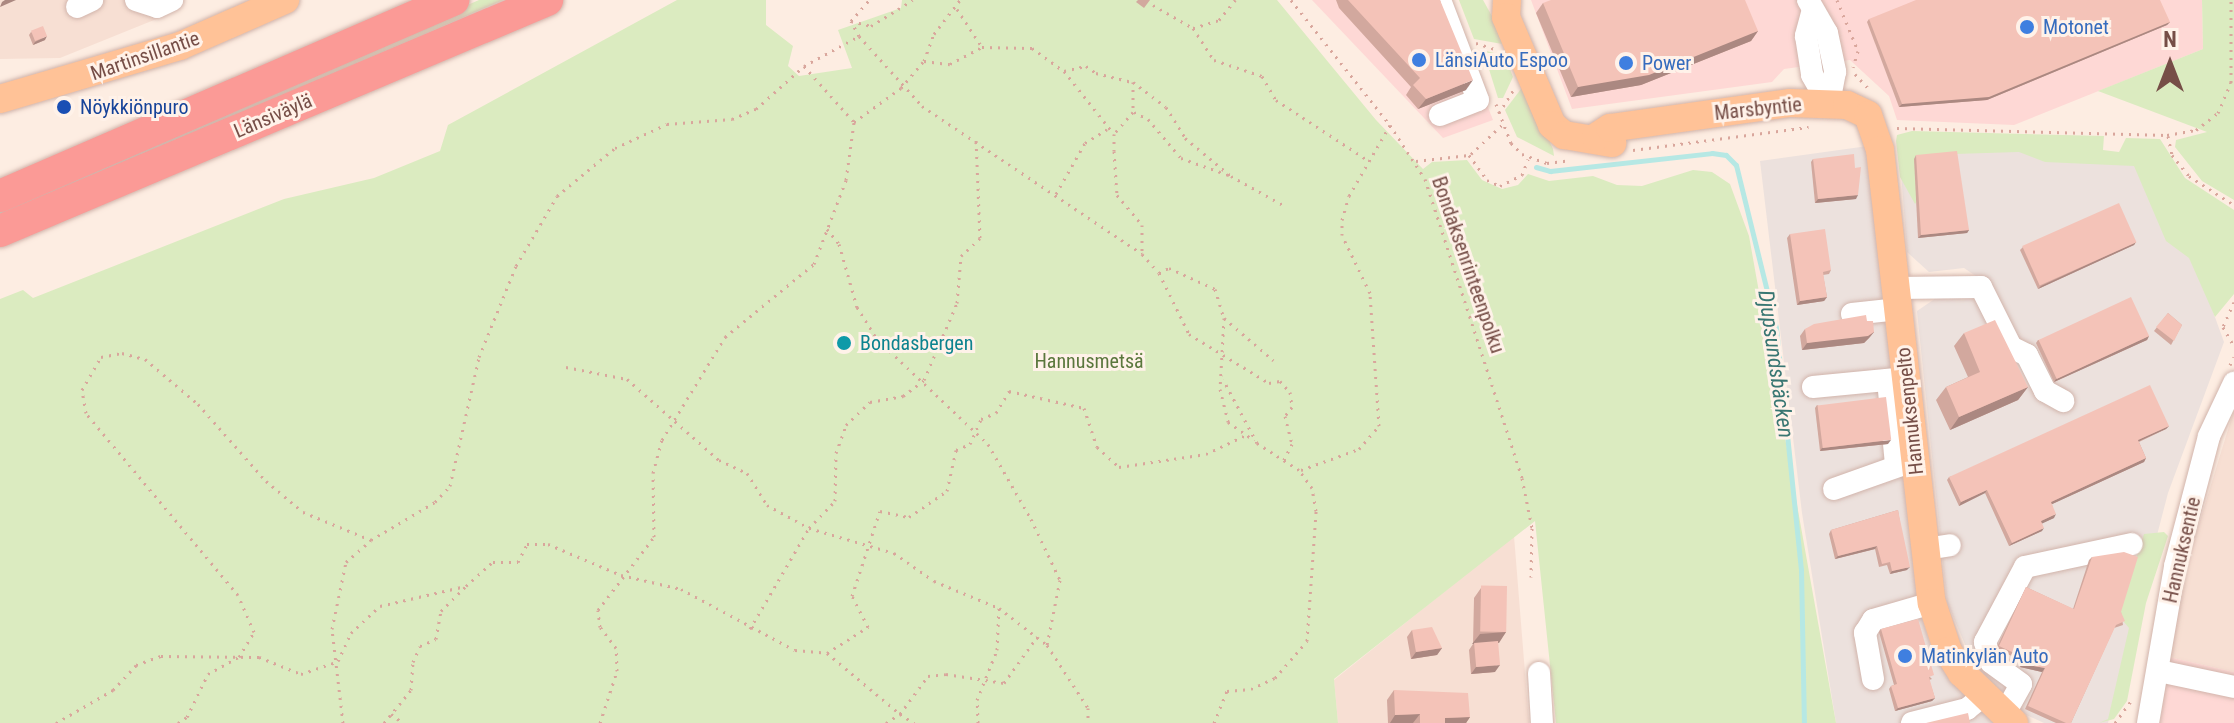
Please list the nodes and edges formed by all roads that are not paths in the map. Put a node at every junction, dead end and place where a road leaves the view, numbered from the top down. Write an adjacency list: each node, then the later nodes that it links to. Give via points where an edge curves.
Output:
1 (136, 0): 6 (street, via 157,7)
2 (285, 0): 9 (main road, Martinsillantie, via 180,46)
3 (453, 0): 12 (highway, Länsiväylä)
4 (547, 0): 13 (highway, Länsiväylä)
5 (1440, 0): 11 (street, via 1478,100)
6 (170, 2)
7 (1501, 6): 10 (main road, Marsbyntie, via 1552,125 1572,137 1611,143 1777,120)
8 (1810, 6): 10 (street, via 1806,36 1812,75); 10 (street, via 1844,71)
9 (0, 99)
10 (1829, 104): 14 (main road, Hannuksenpelto, via 1859,108 1878,136)
11 (1440, 115)
12 (0, 196)
13 (0, 231)
14 (1897, 298): 15 (street); 16 (main road, Hannuksenpelto); 19 (street, via 1981,287 2011,347 2027,355 2045,391)
15 (1852, 314)
16 (1897, 379): 18 (street); 20 (main road, Hannuksenpelto)
17 (2234, 383): 24 (street, Hannuksentie, via 2209,436 2175,566)
18 (1813, 387)
19 (2063, 401)
20 (1906, 462): 21 (street); 23 (main road, Hannuksenpelto, via 1938,547)
21 (1834, 489)
22 (2132, 544): 29 (street, via 2025,567 1985,642 1991,662 2021,684)
23 (1932, 603): 26 (street, via 1873,620 1865,633); 28 (main road, Hannuksenpelto, via 1948,651)
24 (2159, 671): 27 (street); 32 (street, Hannuksentie)
25 (1539, 673): 30 (street)
26 (1873, 679)
27 (2234, 687)
28 (1982, 697): 29 (main road, Hannuksenpelto); 31 (street, via 1967,709)
29 (2009, 719)
30 (1542, 723)
31 (1912, 723)
32 (2148, 723)

